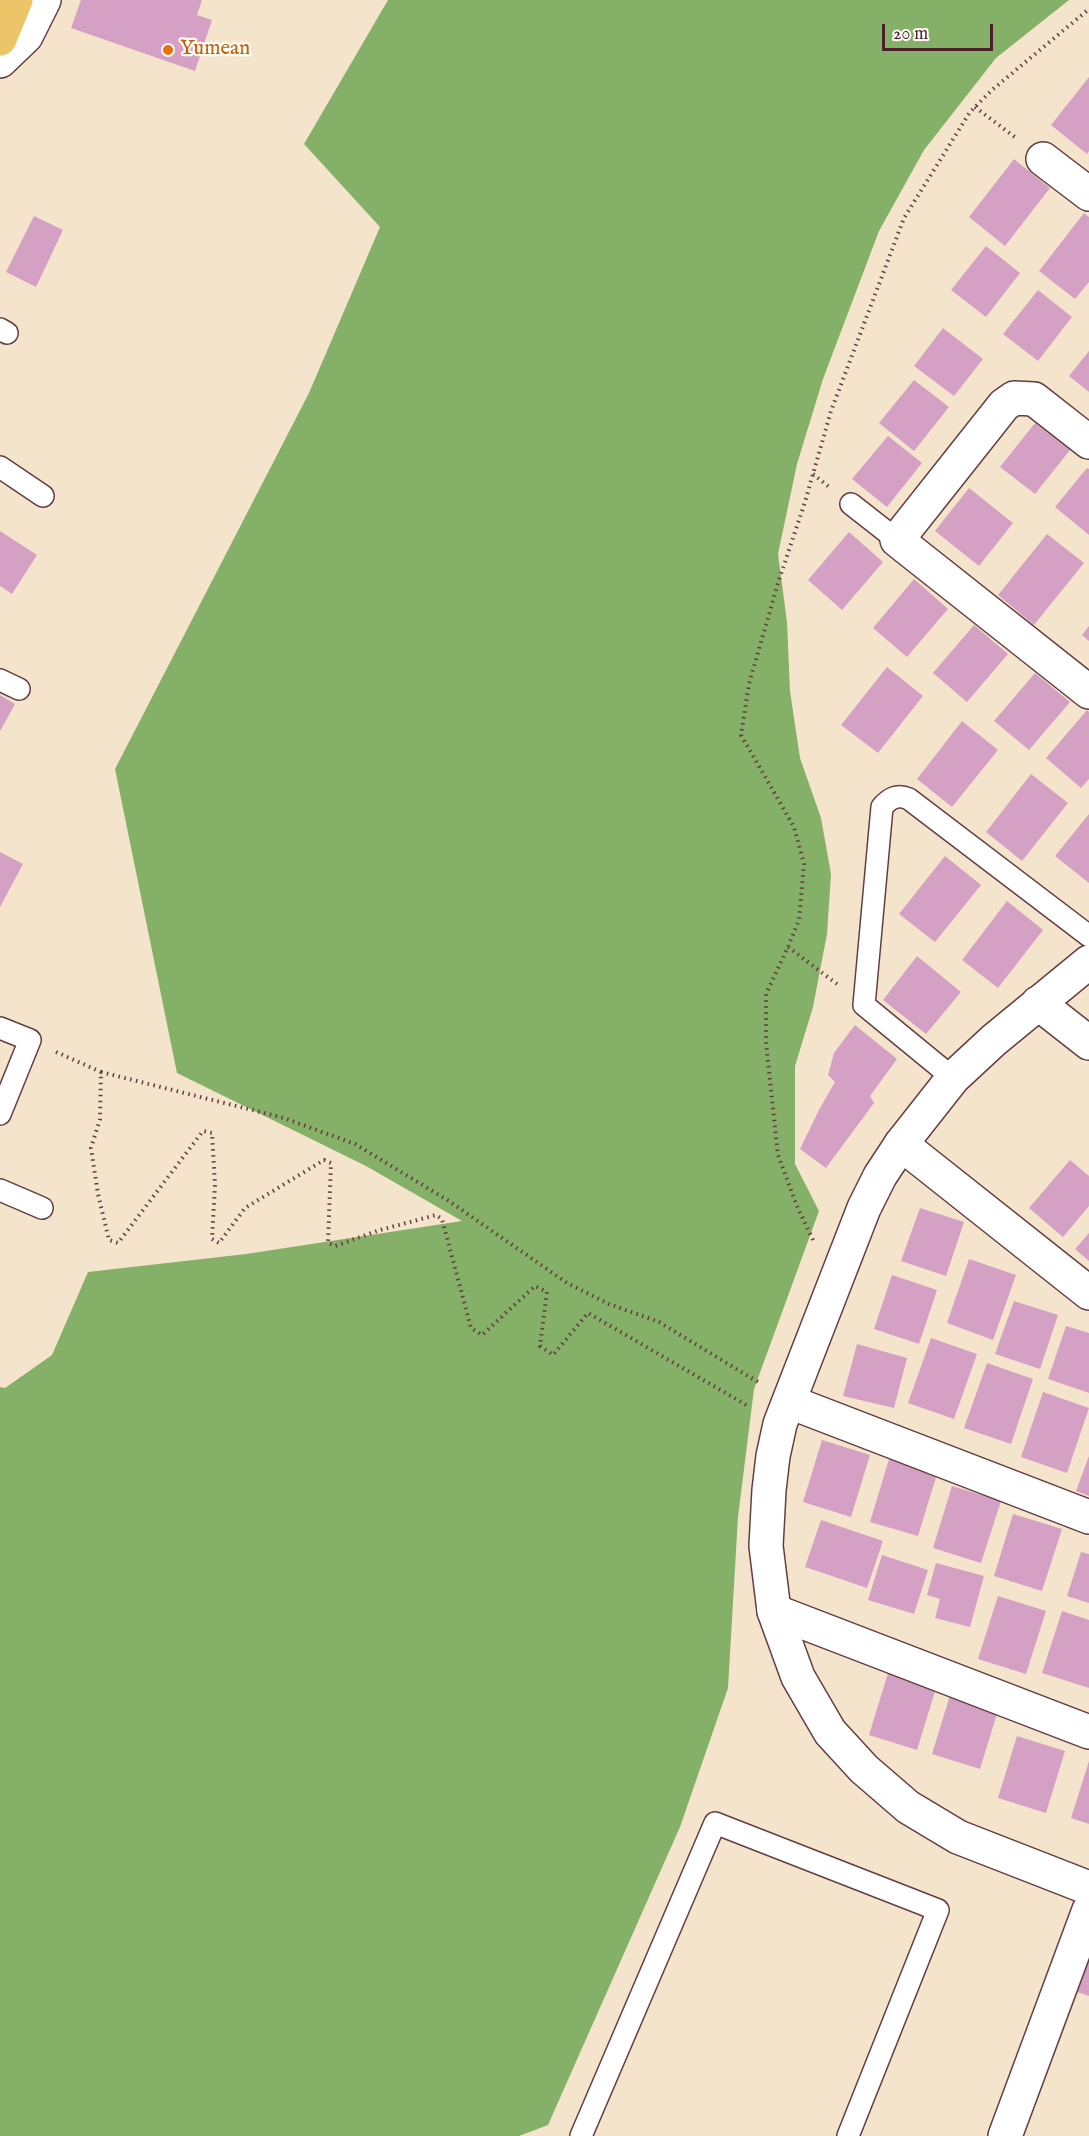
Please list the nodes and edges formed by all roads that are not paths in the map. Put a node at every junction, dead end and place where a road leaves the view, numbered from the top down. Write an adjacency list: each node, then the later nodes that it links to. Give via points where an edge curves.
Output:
1 (15, 0): 3 (street); 4 (highway)
2 (44, 0): 5 (street, via 26,36)
3 (0, 10)
4 (0, 39)
5 (0, 62)
6 (1043, 159): 7 (street)
7 (1089, 194)
8 (1089, 442): 12 (street, via 1034,399 1014,398 1004,405)
9 (0, 467): 10 (lane)
10 (43, 495)
11 (851, 504): 12 (lane)
12 (897, 540): 13 (street)
13 (1089, 692)
14 (1089, 936): 19 (lane, via 909,799 900,796 882,807 864,1005)
15 (1089, 962): 16 (street)
16 (1038, 1003): 18 (street); 19 (street)
17 (0, 1028): 20 (lane, via 30,1040)
18 (1089, 1043)
19 (953, 1077): 21 (street)
20 (0, 1114)
21 (902, 1144): 24 (street); 25 (street, via 864,1208)
22 (0, 1190): 23 (lane)
23 (42, 1208)
24 (1089, 1293)
25 (785, 1413): 26 (street); 27 (street, via 773,1456 769,1490 766,1546)
26 (1089, 1517)
27 (774, 1611): 28 (street); 29 (street, via 798,1677 830,1732 864,1769 908,1807 958,1837)
28 (1089, 1732)
29 (1089, 1888)
30 (1089, 1910): 33 (street)
31 (580, 2136): 32 (lane, via 715,1823 938,1910)
32 (848, 2136)
33 (1005, 2136)

